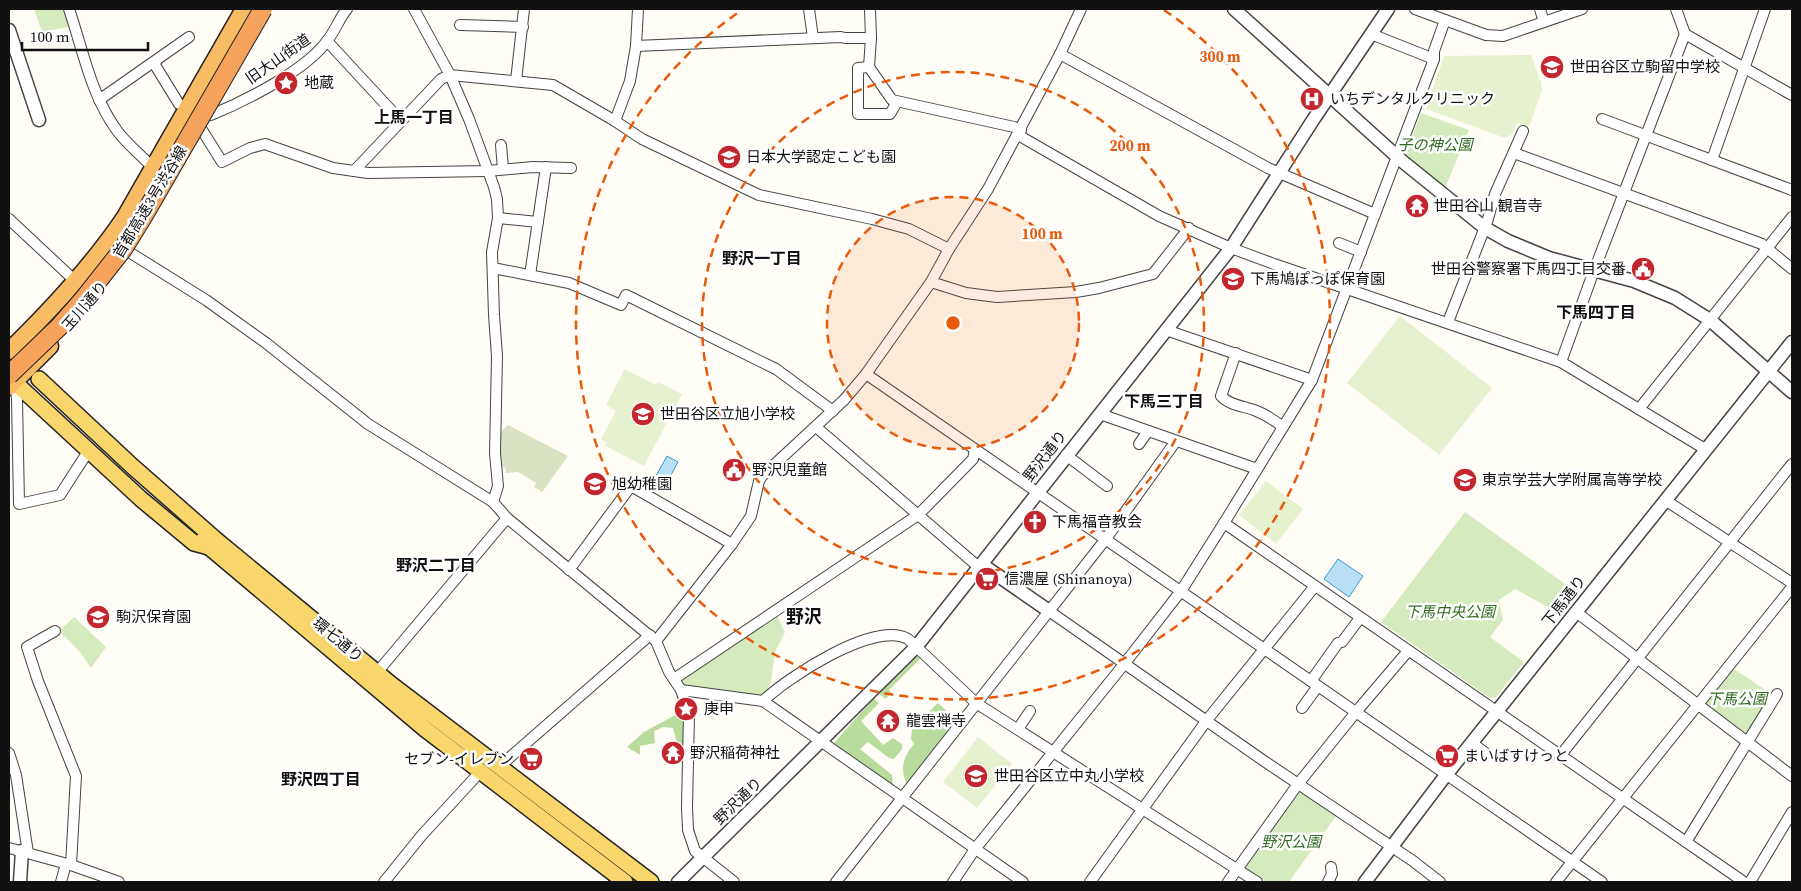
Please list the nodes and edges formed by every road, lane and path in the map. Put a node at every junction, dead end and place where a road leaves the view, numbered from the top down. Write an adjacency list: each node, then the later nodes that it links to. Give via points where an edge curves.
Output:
1 (69, 9): 41 (street)
2 (244, 9): 58 (highway, 玉川通り)
3 (250, 9): 90 (highway, 首都高速3号渋谷線, via 113,243 74,293)
4 (263, 9): 96 (highway, 首都高速3号渋谷線, bridge, via 123,249 77,308)
5 (273, 9): 44 (highway, 玉川通り)
6 (347, 9): 30 (street, 旧大山街道)
7 (414, 9): 37 (street)
8 (524, 9): 23 (street)
9 (638, 9): 31 (street)
10 (809, 9): 28 (street)
11 (870, 9): 29 (street)
12 (1081, 9): 32 (street)
13 (1234, 9): 40 (street)
14 (1388, 9): 25 (street, 野沢通り)
15 (1415, 9): 20 (street)
16 (1540, 9): 21 (street)
17 (1582, 9): 21 (street)
18 (1676, 9): 26 (street)
19 (1765, 9): 36 (street)
20 (1445, 20): 21 (street, via 1496,36); 33 (street)
21 (1544, 22)
22 (460, 25): 23 (street)
23 (523, 27): 38 (street)
24 (9, 30): 46 (street)
25 (1371, 34): 33 (street); 40 (street, 野沢通り)
26 (1685, 34): 36 (street); 52 (street)
27 (189, 37): 34 (street)
28 (813, 38): 29 (street); 31 (street)
29 (871, 38): 35 (street)
30 (327, 42): 44 (street, 旧大山街道, via 303,64 257,94); 47 (street)
31 (636, 46): 48 (street, via 630,81)
32 (1060, 54): 51 (street); 63 (street)
33 (1434, 59): 55 (street)
34 (156, 61): 41 (street); 43 (street, via 155,65)
35 (869, 67): 42 (street, via 892,100); 42 (street, via 858,68 858,114 890,114)
36 (1744, 68): 39 (street); 56 (street)
37 (450, 75): 38 (street); 47 (street, via 441,80); 62 (street)
38 (516, 81): 48 (street, via 553,85)
39 (1792, 95)
40 (1329, 96): 55 (street); 63 (street, 野沢通り)
41 (99, 100): 58 (street, via 118,132)
42 (897, 102): 51 (street, via 1014,127)
43 (179, 104)
44 (211, 115): 49 (highway, 玉川通り)
45 (1602, 119): 52 (street)
46 (39, 120)
47 (401, 121): 61 (street)
48 (615, 121): 76 (street, via 642,139 759,195 909,229)
49 (202, 130): 61 (street, via 222,162 265,144 334,168); 77 (highway, 玉川通り)
50 (1523, 131): 54 (street)
51 (1019, 132): 71 (street, via 1134,202); 76 (street)
52 (1646, 136): 56 (street); 65 (street)
53 (501, 145): 60 (street)
54 (1514, 153): 65 (street); 72 (street, via 1495,194)
55 (1398, 156): 66 (street); 72 (street)
56 (1713, 160): 64 (street)
57 (546, 167): 59 (street); 60 (street); 70 (street)
58 (153, 168): 83 (highway, 玉川通り, via 112,236)
59 (571, 168)
60 (504, 169): 62 (street)
61 (354, 171): 62 (street, via 368,174)
62 (488, 171): 68 (street, via 497,199)
63 (1279, 173): 66 (street); 74 (street, 野沢通り)
64 (1792, 190)
65 (1624, 194): 75 (street); 81 (street)
66 (1375, 214): 78 (street)
67 (1792, 217): 75 (street)
68 (498, 218): 70 (street); 79 (street, via 492,252)
69 (9, 219): 83 (street, via 72,278)
70 (538, 222): 82 (street)
71 (1189, 228): 74 (street); 84 (street, via 1153,274 1099,288 996,297 966,293)
72 (1485, 228): 81 (street, via 1533,252); 87 (street)
73 (1339, 243): 78 (street)
74 (1231, 248): 85 (street); 88 (street, 野沢通り)
75 (1768, 248): 80 (street); 86 (street)
76 (949, 250): 84 (street)
77 (130, 252): 93 (highway, 玉川通り); 117 (street, via 266,343 368,424)
78 (1361, 252): 85 (street)
79 (493, 268): 82 (street); 117 (street, via 497,361 494,453 498,486)
80 (1792, 269)
81 (1594, 270): 86 (street, via 1663,292); 92 (street)
82 (530, 275): 101 (street, via 569,284 621,305 626,295 776,369)
83 (78, 279): 90 (highway, 玉川通り)
84 (931, 282): 95 (street)
85 (1347, 289): 87 (street); 97 (street)
86 (1710, 320): 94 (street); 100 (street)
87 (1448, 322): 92 (street)
88 (1166, 330): 91 (street); 102 (street, 野沢通り)
89 (1792, 342): 94 (street, 下馬通り)
90 (10, 348): 93 (main road)
91 (1236, 353): 97 (street); 104 (street, via 1221,396 1225,401 1255,410)
92 (1561, 362): 100 (street)
93 (34, 363): 96 (highway, 玉川通り); 122 (main road, via 209,525)
94 (1768, 371): 99 (street); 110 (street, 下馬通り)
95 (866, 374): 101 (street); 109 (street)
96 (10, 380): 108 (main road); 108 (street, via 17,398 19,504 60,495)
97 (1312, 380): 104 (street)
98 (36, 383): 122 (main road, 環七通り, via 132,466)
99 (1792, 392)
100 (1639, 409): 110 (street)
101 (834, 411): 103 (street)
102 (1100, 414): 105 (street); 111 (street, 野沢通り)
103 (816, 427): 118 (street); 124 (street, via 759,481 751,516)
104 (1283, 427): 113 (street)
105 (1148, 431): 106 (street); 107 (street)
106 (1176, 441): 113 (street); 121 (street)
107 (1139, 444)
108 (89, 450): 122 (main road, via 194,543)
109 (976, 450): 115 (street); 118 (street, via 973,459)
110 (1705, 450): 116 (street, 下馬通り)
111 (1066, 455): 114 (street); 115 (street, 野沢通り)
112 (1792, 464): 123 (street)
113 (1258, 469): 120 (street)
114 (1107, 486)
115 (1038, 493): 121 (street); 125 (street, 野沢通り)
116 (1665, 500): 123 (street); 131 (street, 下馬通り)
117 (493, 502): 119 (street)
118 (918, 515): 125 (street); 141 (street)
119 (507, 518): 126 (street); 140 (street)
120 (1224, 523): 128 (street); 129 (street)
121 (1105, 540): 129 (street); 130 (street)
122 (212, 543): 140 (main road, 環七通り)
123 (1730, 543): 127 (street); 138 (street)
124 (732, 544): 126 (street, via 631,486); 134 (street)
125 (980, 566): 130 (street); 135 (street, 野沢通り)
126 (569, 570): 134 (street)
127 (1792, 585): 147 (street)
128 (1315, 586): 132 (street); 136 (street)
129 (1181, 591): 136 (street); 139 (street)
130 (1049, 610): 139 (street); 146 (street)
131 (1576, 612): 138 (street); 151 (street, 下馬通り)
132 (1360, 618): 137 (street); 142 (street, via 1338,643)
133 (55, 631): 177 (street, via 27,648 76,776)
134 (653, 638): 141 (street); 161 (street)
135 (916, 647): 145 (street, via 900,634 851,645 803,671); 146 (street); 154 (street, 野沢通り)
136 (1264, 649): 142 (street); 152 (street)
137 (1408, 651): 150 (street); 151 (street)
138 (1637, 659): 147 (street); 160 (street)
139 (1125, 663): 152 (street); 157 (street)
140 (373, 677): 161 (main road, 環七通り); 162 (main road, 環七通り, via 424,729)
141 (674, 679): 143 (street)
142 (1314, 684): 148 (street); 150 (street)
143 (681, 690): 145 (street); 175 (street, via 689,714 688,830 695,851)
144 (1777, 694): 156 (street)
145 (763, 701): 154 (street)
146 (976, 703): 153 (street); 166 (street)
147 (1698, 705): 156 (street); 167 (street)
148 (1302, 708)
149 (1030, 711): 153 (street)
150 (1356, 712): 163 (street); 165 (street)
151 (1496, 712): 155 (street, 下馬通り); 160 (street)
152 (1207, 720): 165 (street); 168 (street)
153 (1018, 730): 157 (street)
154 (822, 742): 166 (street); 175 (street, 野沢通り)
155 (1472, 743): 159 (street); 163 (street, 下馬通り)
156 (1748, 743): 164 (street); 170 (street)
157 (1053, 752): 168 (street); 173 (street)
158 (9, 753): 174 (street, via 16,775)
159 (1487, 754)
160 (1560, 756): 167 (street)
161 (500, 766): 186 (main road, 環七通り)
162 (481, 771): 184 (street); 185 (main road, 環七通り)
163 (1446, 775): 171 (street, 下馬通り); 176 (street)
164 (1792, 776)
165 (1298, 784): 171 (street); 179 (street)
166 (902, 798): 173 (street); 189 (street)
167 (1623, 799): 170 (street); 176 (street)
168 (1143, 809): 179 (street); 192 (street)
169 (1792, 812): 200 (street)
170 (1686, 842): 199 (street)
171 (1391, 847): 195 (street, 下馬通り); 196 (street)
172 (9, 848): 174 (street)
173 (975, 849): 190 (street); 191 (street)
174 (25, 852): 177 (street); 181 (street)
175 (703, 858): 187 (street, 野沢通り); 188 (street)
176 (1572, 862): 197 (street); 198 (street)
177 (68, 865): 182 (street); 183 (street)
178 (1330, 866): 180 (street, via 1332,874)
179 (1238, 868): 193 (street); 194 (street)
180 (1326, 881)
181 (20, 882)
182 (61, 882)
183 (119, 882)
184 (384, 882)
185 (624, 882)
186 (651, 882)
187 (678, 882)
188 (734, 882)
189 (836, 882)
190 (953, 882)
191 (1023, 882)
192 (1090, 882)
193 (1228, 882)
194 (1258, 882)
195 (1365, 882)
196 (1440, 882)
197 (1556, 882)
198 (1602, 882)
199 (1744, 882)
200 (1750, 882)

